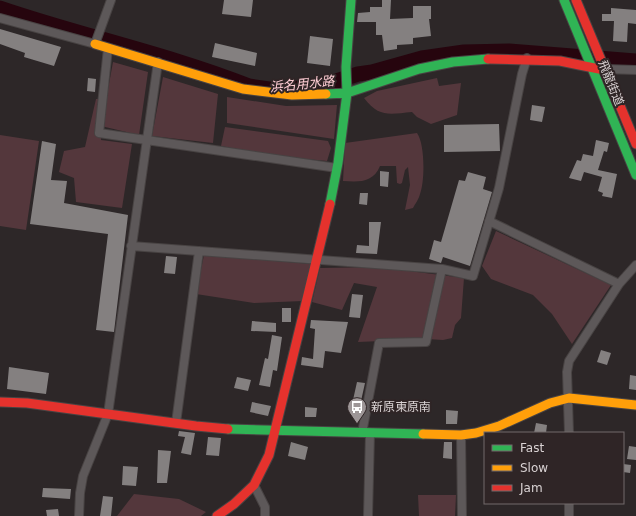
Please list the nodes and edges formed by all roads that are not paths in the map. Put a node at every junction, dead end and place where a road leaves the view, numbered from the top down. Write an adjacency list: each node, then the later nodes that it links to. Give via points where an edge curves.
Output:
1 (111, 0): 6 (street)
2 (351, 0): 13 (main road)
3 (564, 0): 10 (main road, 飛龍街道)
4 (576, 0): 11 (main road, 飛龍街道)
5 (0, 18): 6 (street)
6 (96, 41): 7 (main road)
7 (108, 48): 9 (main road); 14 (street, via 99,133)
8 (527, 58): 10 (main road); 13 (main road, via 453,62); 18 (street, via 499,188)
9 (158, 62): 13 (main road, via 243,89 274,94); 14 (street)
10 (591, 66): 11 (main road); 17 (main road, 飛龍街道)
11 (602, 66): 12 (street); 15 (main road, 飛龍街道)
12 (636, 70)
13 (347, 89): 16 (main road)
14 (146, 141): 16 (street); 19 (street)
15 (636, 144)
16 (337, 168): 21 (main road)
17 (636, 175)
18 (489, 221): 23 (street, via 473,276); 24 (street)
19 (131, 246): 20 (street); 28 (street)
20 (199, 251): 21 (street); 29 (street)
21 (318, 261): 23 (street); 30 (main road)
22 (636, 265): 24 (street)
23 (442, 269): 32 (street, via 426,342 379,343)
24 (620, 284): 25 (street, via 569,362)
25 (569, 398): 27 (main road); 31 (street); 33 (main road, via 550,403 499,426)
26 (0, 402): 28 (main road)
27 (636, 405)
28 (108, 414): 29 (main road); 36 (street, via 83,476)
29 (176, 423): 30 (main road)
30 (275, 431): 32 (main road); 34 (main road, via 269,455)
31 (569, 432)
32 (366, 433): 33 (main road); 39 (street)
33 (461, 435): 40 (street)
34 (254, 485): 37 (main road); 38 (street, via 265,507)
35 (569, 504): 41 (street)
36 (79, 516)
37 (218, 516)
38 (265, 516)
39 (368, 516)
40 (462, 516)
41 (569, 516)

